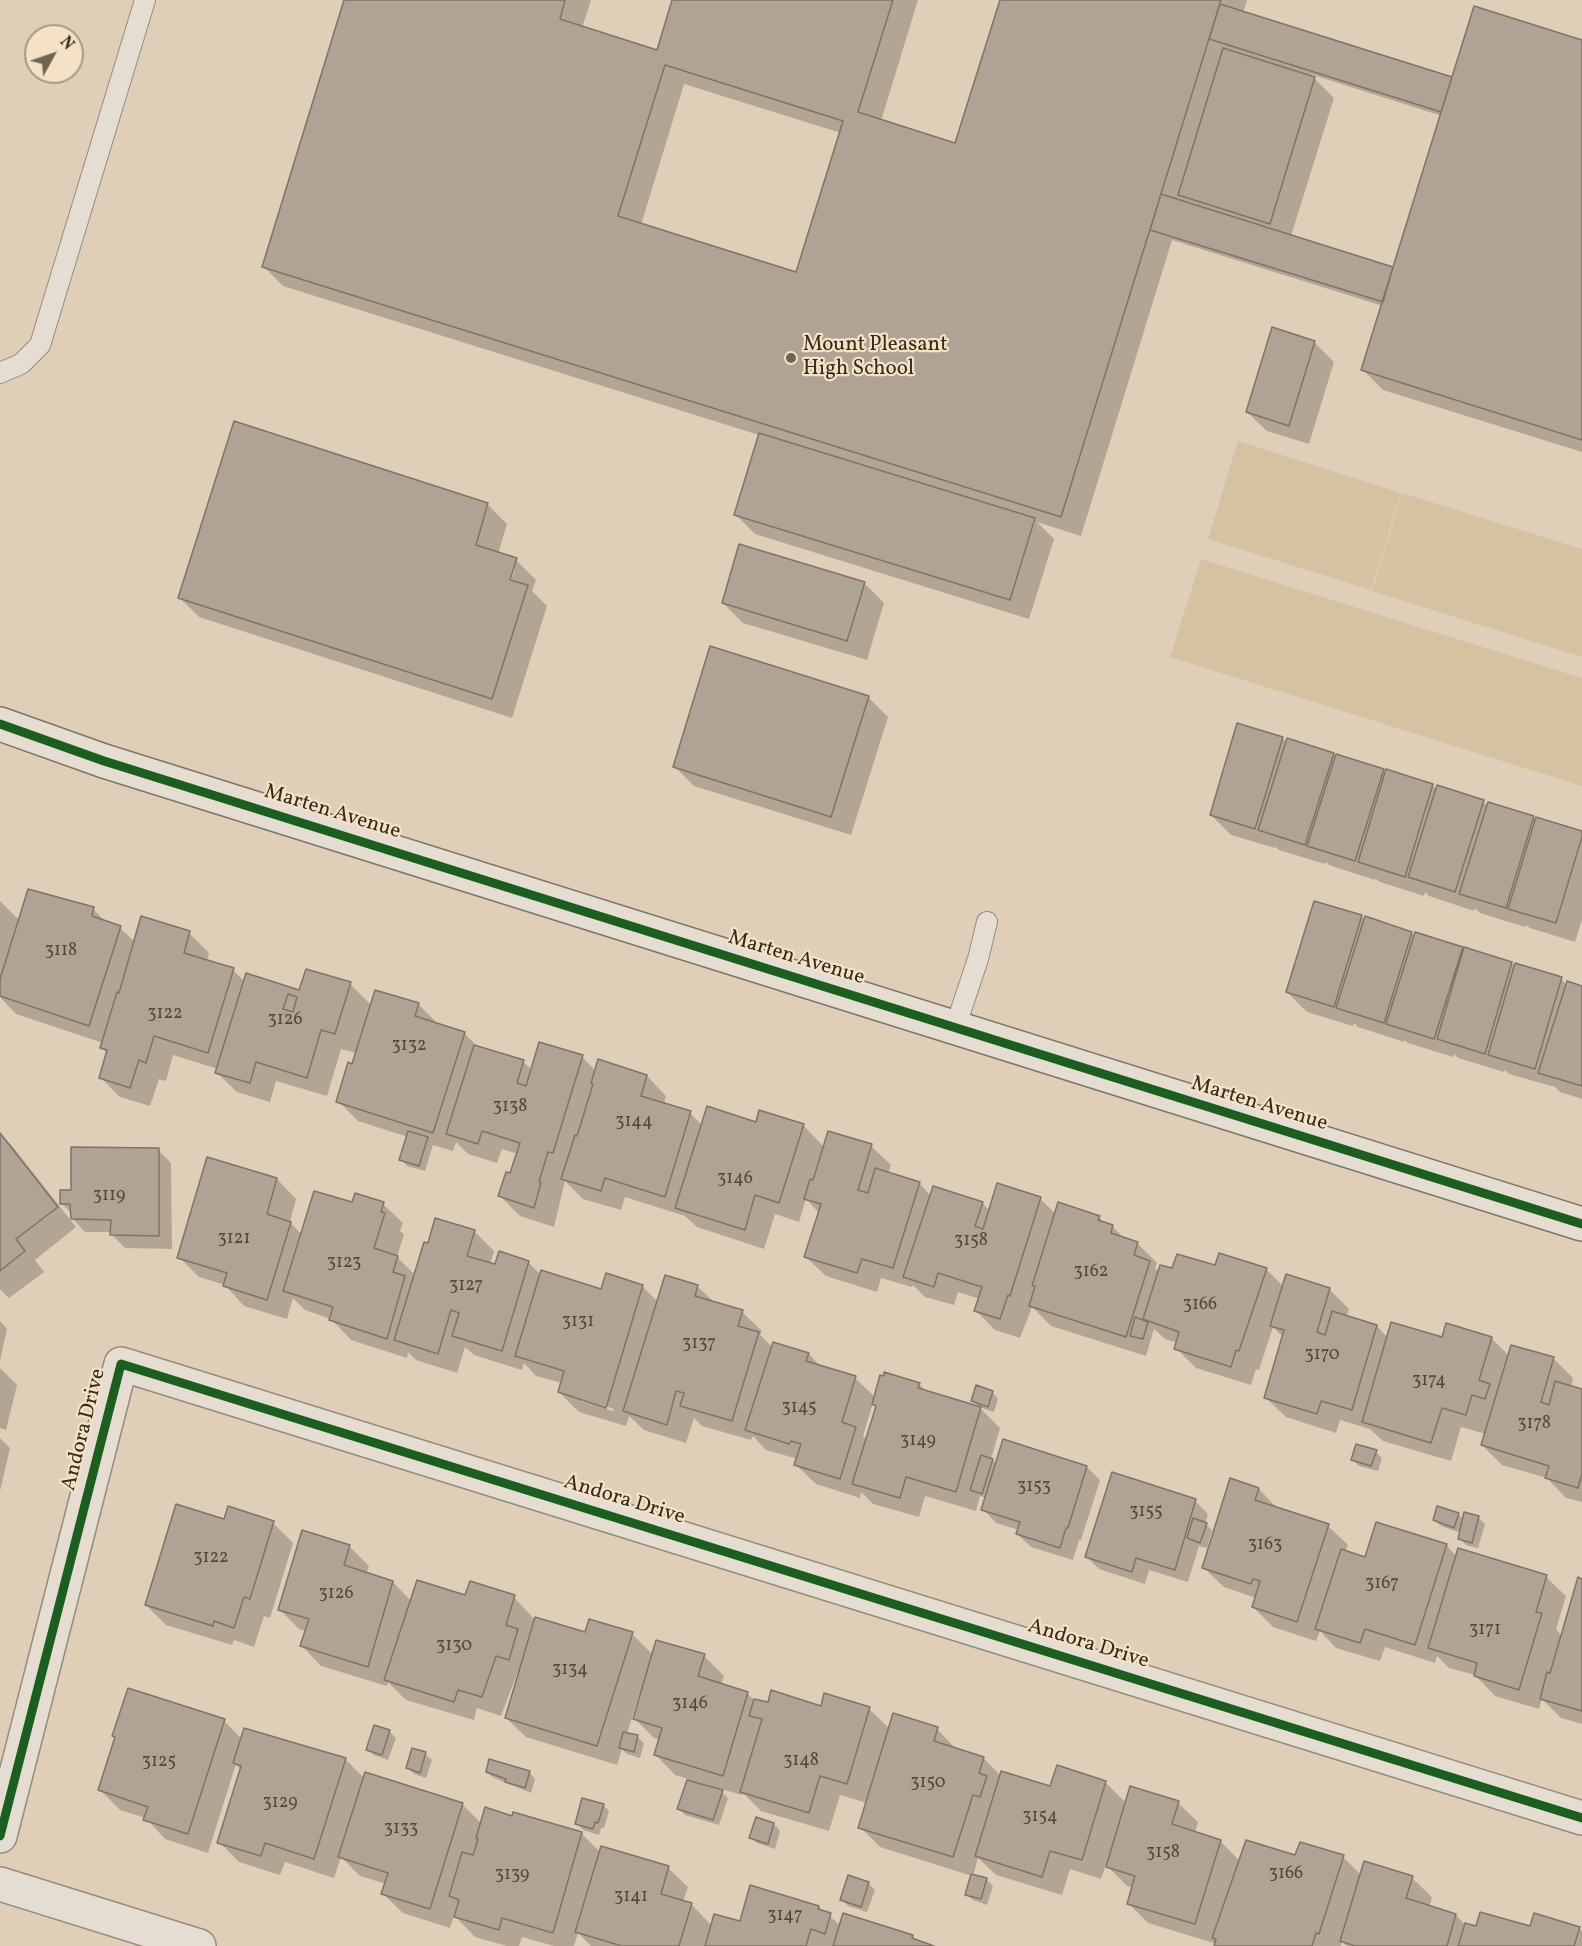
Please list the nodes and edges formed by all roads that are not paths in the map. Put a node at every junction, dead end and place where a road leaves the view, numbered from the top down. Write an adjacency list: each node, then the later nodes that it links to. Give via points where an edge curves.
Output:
1 (145, 0): 2 (lane, via 40,345 21,364)
2 (0, 373)
3 (0, 724): 5 (street, Marten Avenue, via 115,764)
4 (987, 922): 5 (lane)
5 (955, 1028): 6 (street, Marten Avenue)
6 (1582, 1224)
7 (1582, 1818): 8 (street, Andora Drive, via 120,1364)
8 (0, 1836)
9 (0, 1884): 10 (street)
10 (199, 1946)

